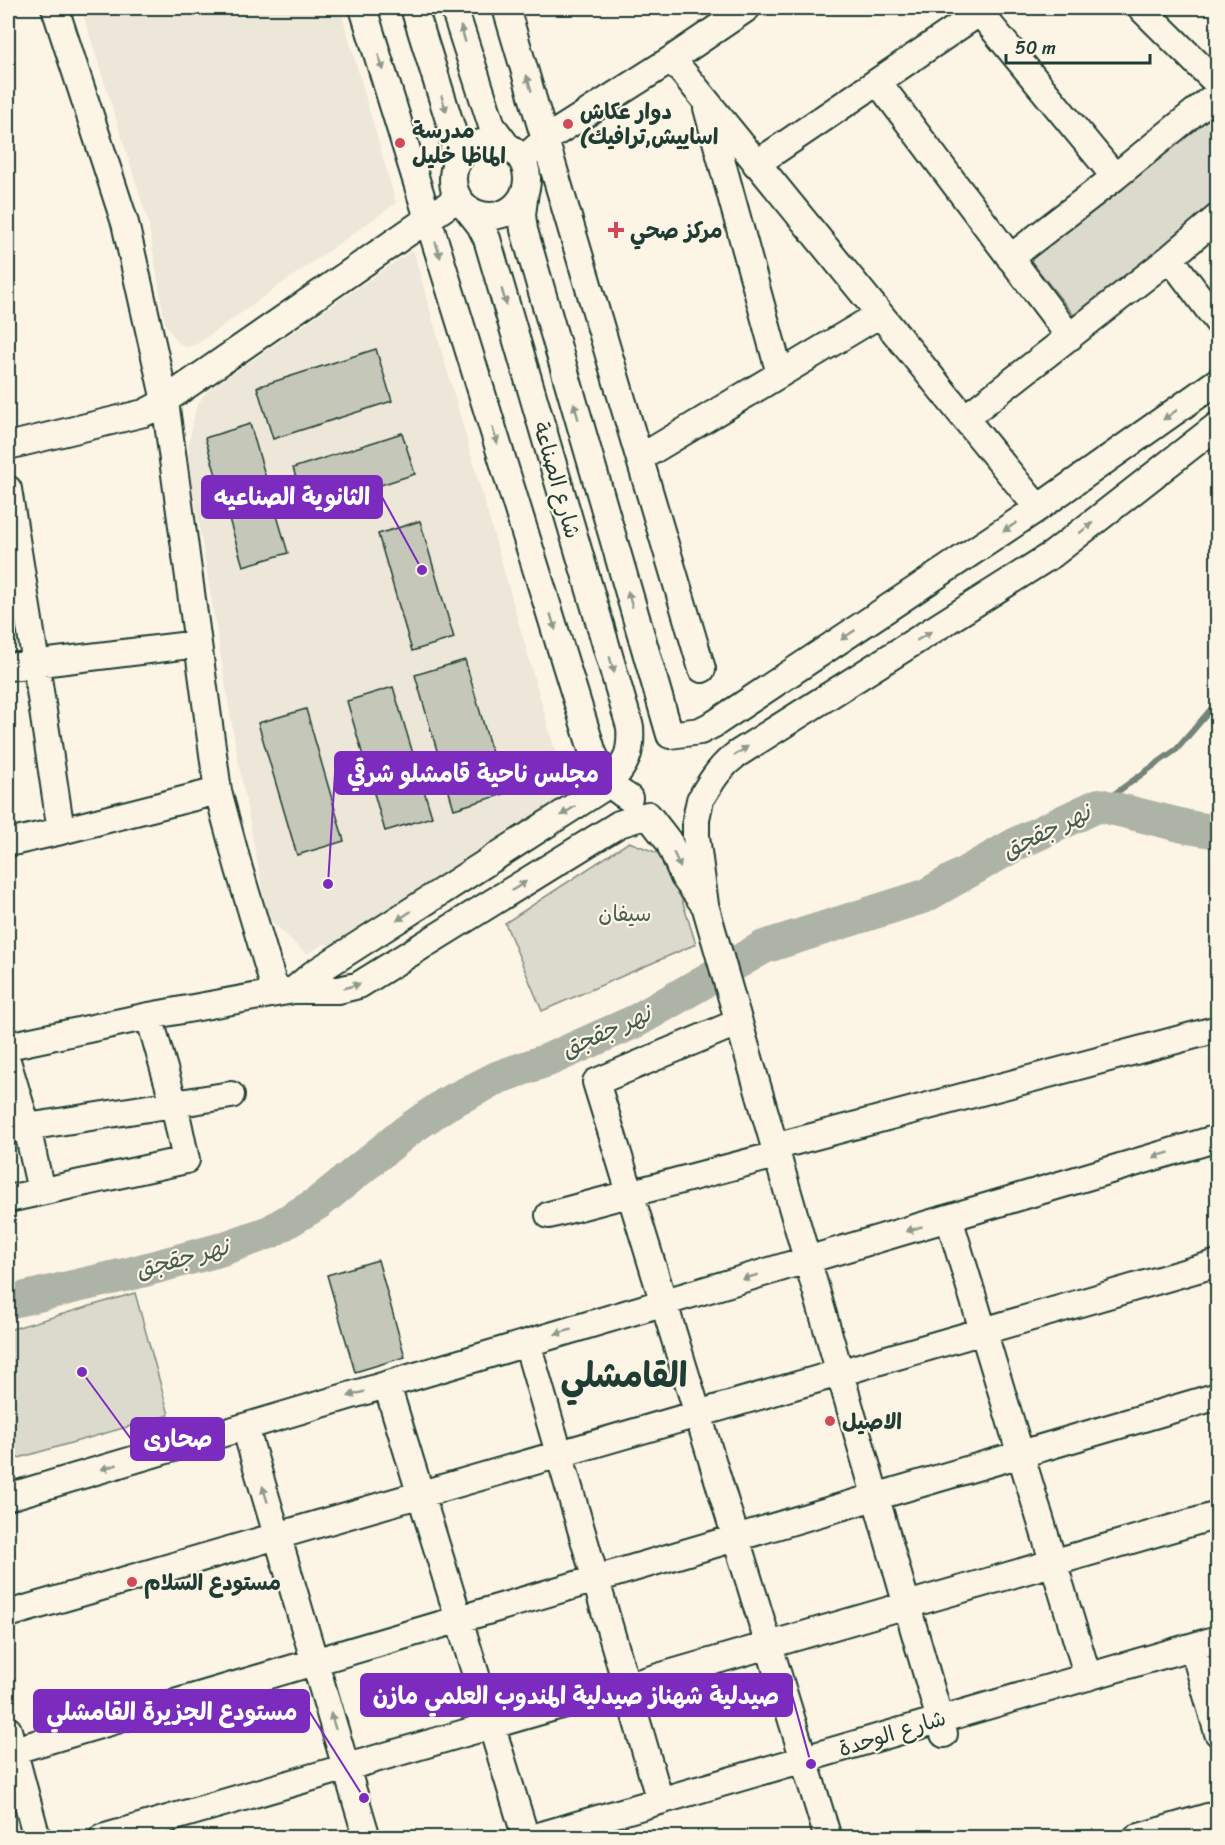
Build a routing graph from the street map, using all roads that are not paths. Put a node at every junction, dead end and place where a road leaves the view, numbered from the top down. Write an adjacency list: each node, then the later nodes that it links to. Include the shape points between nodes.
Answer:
1 (55, 8): 30 (street, via 126,223)
2 (363, 8): 21 (street, one-way to 21)
3 (414, 8): 17 (street, one-way to 17, via 453,133)
4 (454, 8): 15 (street, one-way to 4, via 492,126)
5 (506, 8): 14 (street, one-way to 5)
6 (1141, 8): 11 (street)
7 (981, 9): 10 (street); 18 (street)
8 (739, 10): 9 (street)
9 (672, 59): 13 (street); 14 (street)
10 (878, 82): 16 (street); 23 (street)
11 (1218, 84)
12 (1218, 93): 18 (street)
13 (705, 99): 16 (street); 28 (street)
14 (546, 138): 15 (street); 34 (street)
15 (514, 153): 17 (street, via 497,142 486,142 467,150); 19 (street, via 526,170)
16 (756, 164): 25 (street)
17 (455, 167): 20 (street, via 454,188)
18 (1115, 177): 23 (street)
19 (525, 191): 20 (street, via 513,208 494,216 473,212); 41 (street, one-way to 19, via 524,230)
20 (461, 202): 21 (street); 42 (street, شارع الصناعة, one-way to 42, via 487,239 630,727)
21 (428, 217): 30 (street); 44 (street, one-way to 44, via 593,753)
22 (1218, 217): 24 (street)
23 (1011, 258): 27 (street)
24 (1170, 258): 26 (street); 27 (street)
25 (880, 314): 28 (street); 31 (street)
26 (1218, 322)
27 (1070, 337): 31 (street)
28 (780, 374): 34 (street)
29 (1218, 381): 36 (street, one-way to 36)
30 (165, 401): 33 (street, via 144,413); 37 (street)
31 (965, 418): 36 (street)
32 (1218, 425): 45 (street, one-way to 32, via 720,769 737,754 1053,554)
33 (8, 446)
34 (640, 458): 40 (street)
35 (8, 489): 38 (street)
36 (1038, 508): 41 (street, one-way to 41, via 714,724 700,731)
37 (198, 644): 38 (street); 43 (street)
38 (36, 664): 39 (street); 47 (street)
39 (8, 667)
40 (702, 669)
41 (670, 735): 42 (street, via 645,741); 45 (street, via 688,742 702,756 707,775)
42 (627, 760): 44 (street)
43 (218, 791): 47 (street); 50 (street, via 239,869)
44 (619, 791): 46 (street); 50 (street, one-way to 50)
45 (702, 797): 46 (street, via 680,817); 49 (street, via 696,836)
46 (648, 815): 49 (street, one-way to 49, via 669,842 684,877); 50 (street, one-way to 46, via 339,990 359,985 619,825)
47 (61, 831): 48 (street)
48 (8, 843)
49 (705, 905): 51 (street)
50 (285, 992): 52 (street)
51 (736, 1015): 60 (street); 62 (street, via 596,1082)
52 (149, 1016): 54 (street); 57 (street)
53 (1218, 1029): 60 (street)
54 (8, 1046)
55 (8, 1064): 58 (street)
56 (231, 1095): 57 (street)
57 (174, 1104): 58 (street); 61 (street, via 186,1160)
58 (17, 1128): 61 (street)
59 (1218, 1138): 65 (street, one-way to 65)
60 (775, 1151): 62 (street); 66 (street)
61 (41, 1191): 63 (street)
62 (630, 1193): 64 (street); 68 (street)
63 (8, 1199)
64 (549, 1215)
65 (949, 1218): 66 (street, one-way to 66); 69 (street)
66 (806, 1261): 68 (street, one-way to 68); 71 (street)
67 (1218, 1263): 69 (street)
68 (664, 1303): 70 (street, one-way to 70); 74 (street)
69 (984, 1330): 71 (street); 77 (street)
70 (527, 1343): 72 (street); 76 (street)
71 (839, 1372): 74 (street); 80 (street)
72 (387, 1385): 75 (street, one-way to 75); 78 (street)
73 (1218, 1396): 77 (street)
74 (698, 1414): 76 (street); 83 (street)
75 (245, 1426): 79 (street, one-way to 79); 82 (street, one-way to 75)
76 (559, 1454): 78 (street); 85 (street)
77 (1021, 1454): 80 (street); 84 (street)
78 (420, 1494): 82 (street); 88 (street)
79 (8, 1497)
80 (875, 1497): 83 (street); 86 (street)
81 (1218, 1515): 84 (street)
82 (278, 1536): 87 (street); 92 (street)
83 (736, 1538): 85 (street); 90 (street)
84 (1054, 1563): 86 (street); 93 (street)
85 (595, 1579): 88 (street); 94 (street)
86 (906, 1605): 90 (street); 96 (street)
87 (8, 1614)
88 (458, 1619): 92 (street); 95 (street)
89 (1218, 1640): 91 (street, شارع الوحدة)
90 (769, 1645): 94 (street); 100 (street)
91 (1202, 1654): 93 (street, شارع الوحدة); 96 (street, شارع الوحدة); 97 (street)
92 (315, 1661): 98 (street); 99 (street, one-way to 92)
93 (1088, 1677): 96 (street, شارع الوحدة)
94 (626, 1686): 95 (street); 101 (street)
95 (491, 1725): 99 (street); 106 (street)
96 (941, 1727): 100 (street, شارع الوحدة)
97 (1218, 1733)
98 (9, 1744): 103 (street)
99 (346, 1767): 104 (street); 105 (street)
100 (806, 1767): 101 (street, شارع الوحدة); 108 (street, شارع الوحدة); 109 (street)
101 (660, 1801): 107 (street, شارع الوحدة)
102 (1218, 1814): 110 (street)
103 (37, 1838)
104 (102, 1838)
105 (368, 1838)
106 (526, 1838)
107 (532, 1838)
108 (592, 1838)
109 (828, 1838)
110 (1136, 1838)

